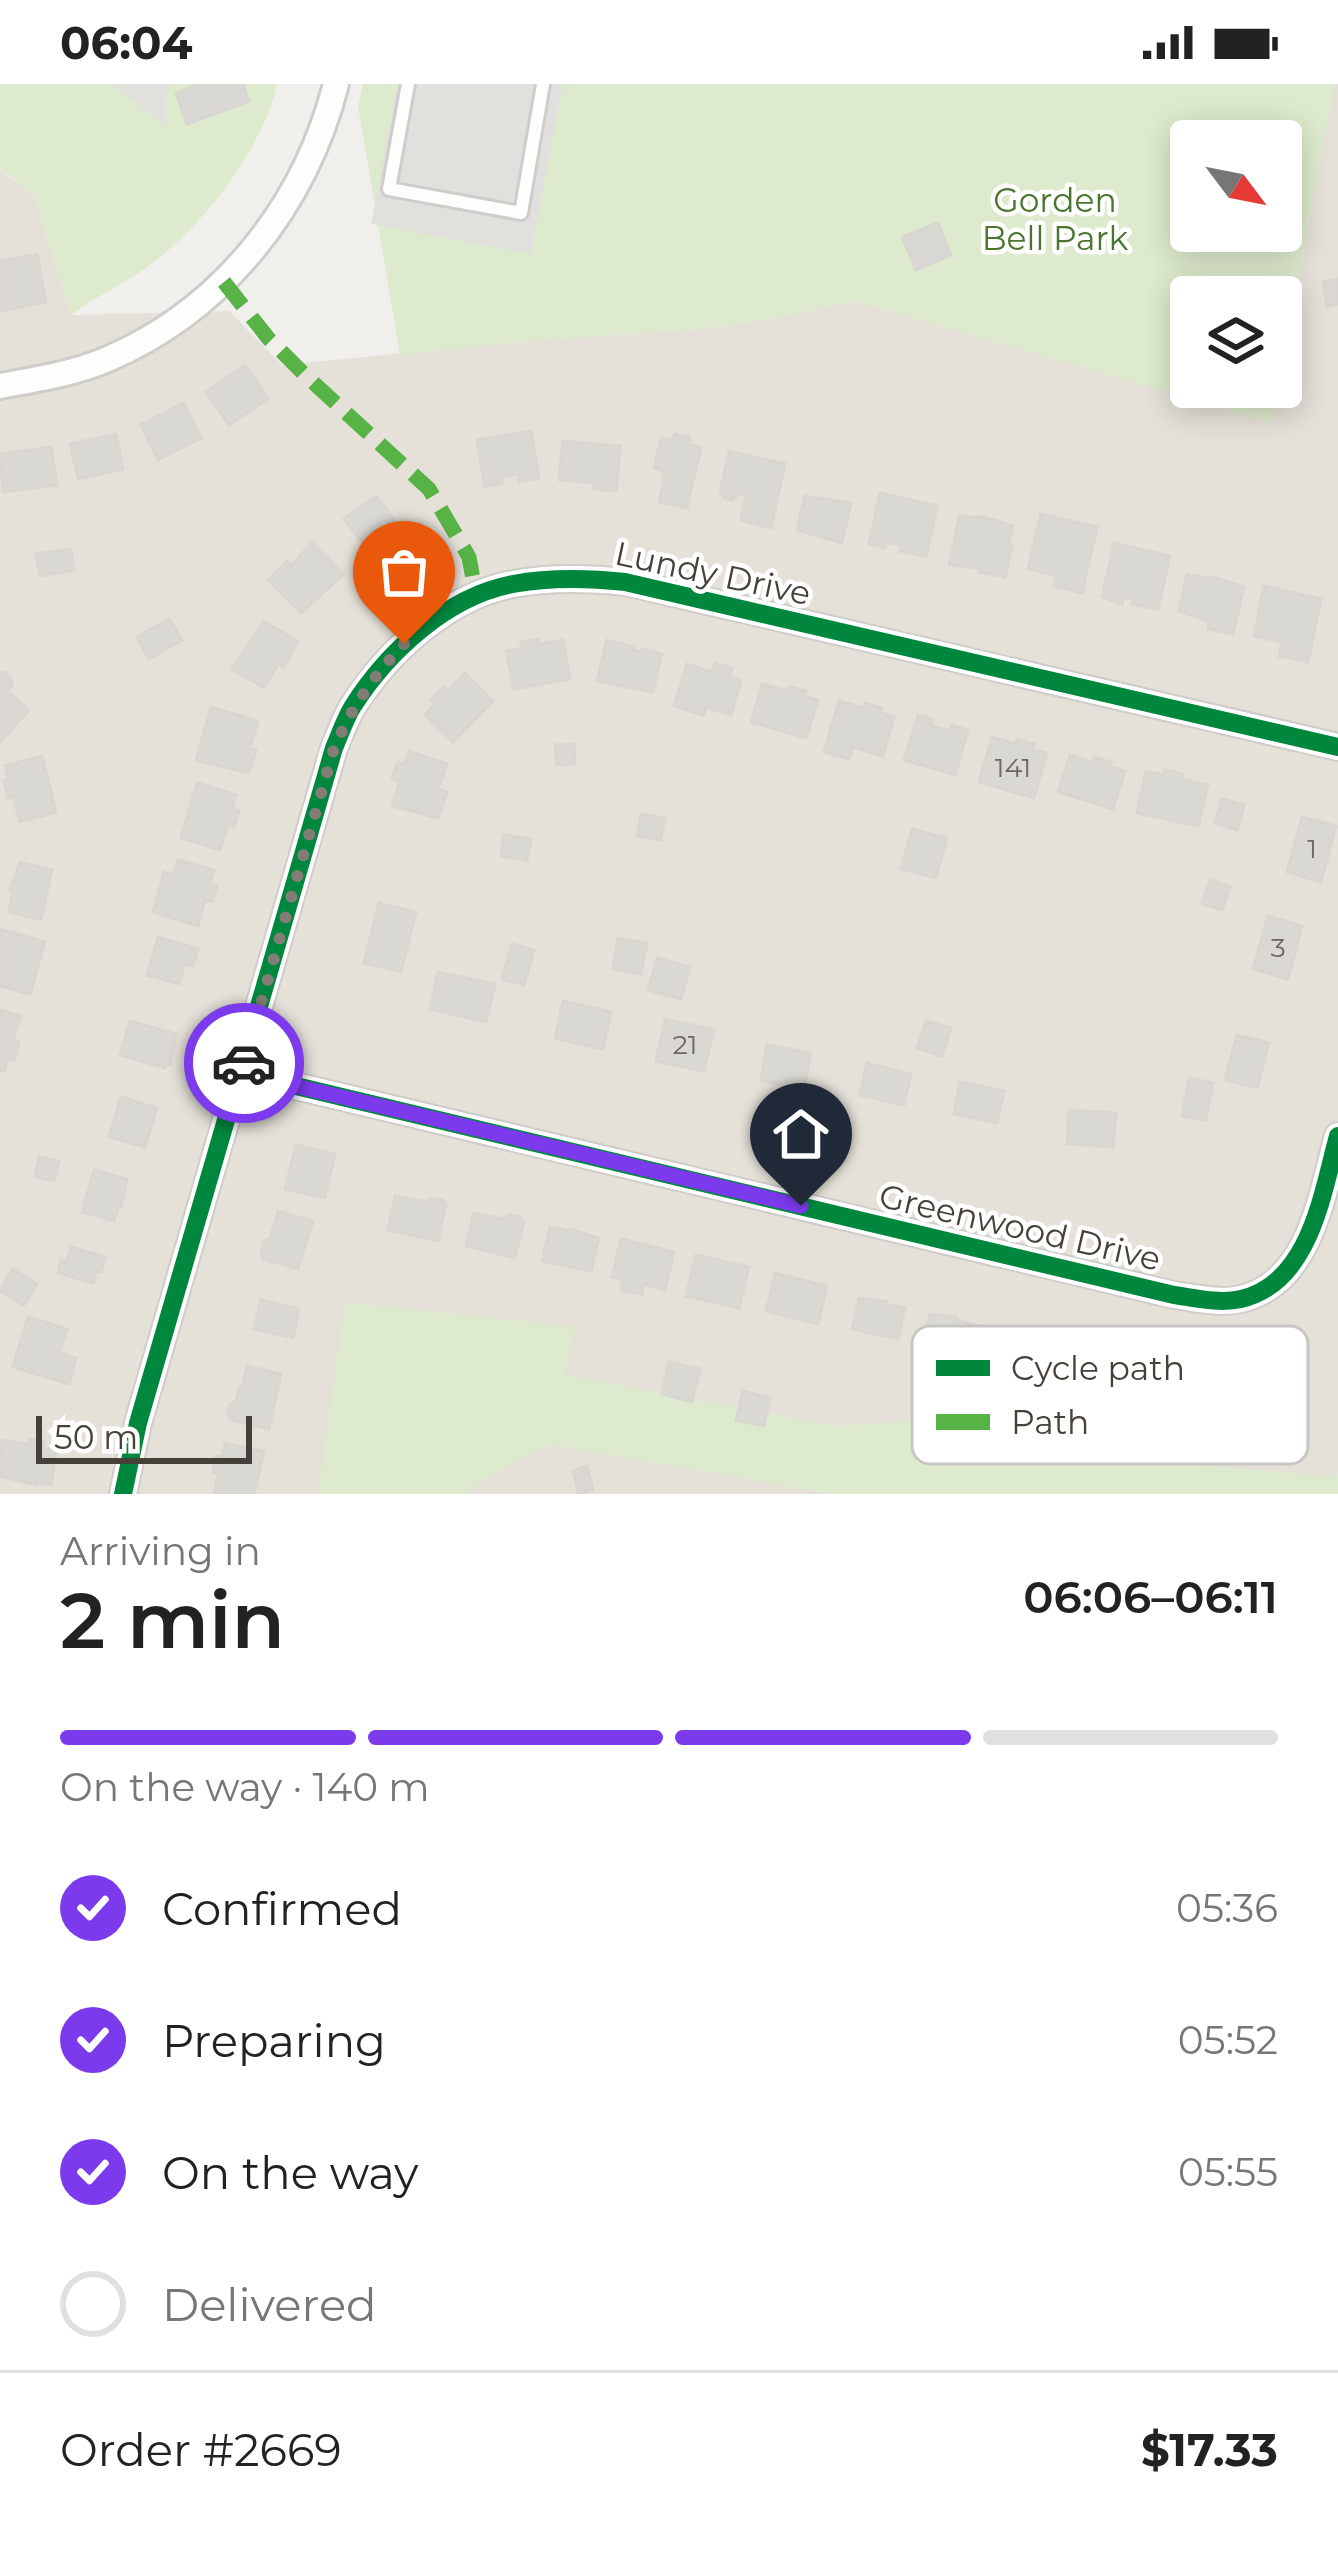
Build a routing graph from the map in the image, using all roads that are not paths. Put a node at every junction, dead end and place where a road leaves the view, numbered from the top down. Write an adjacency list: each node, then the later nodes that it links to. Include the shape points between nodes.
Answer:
1 (336, 84): 4 (street, via 291,196 224,282 107,359)
2 (408, 84): 3 (lane, via 388,189 521,213)
3 (543, 84)
4 (0, 386)
5 (1338, 747): 6 (street, Lundy Drive, via 660,589 583,578 509,585 476,595 404,644 351,709)
6 (241, 1073): 7 (street, Greenwood Drive, via 1207,1300 1239,1300 1285,1276 1316,1215); 8 (street, Lundy Drive)
7 (1338, 1136)
8 (123, 1494)

